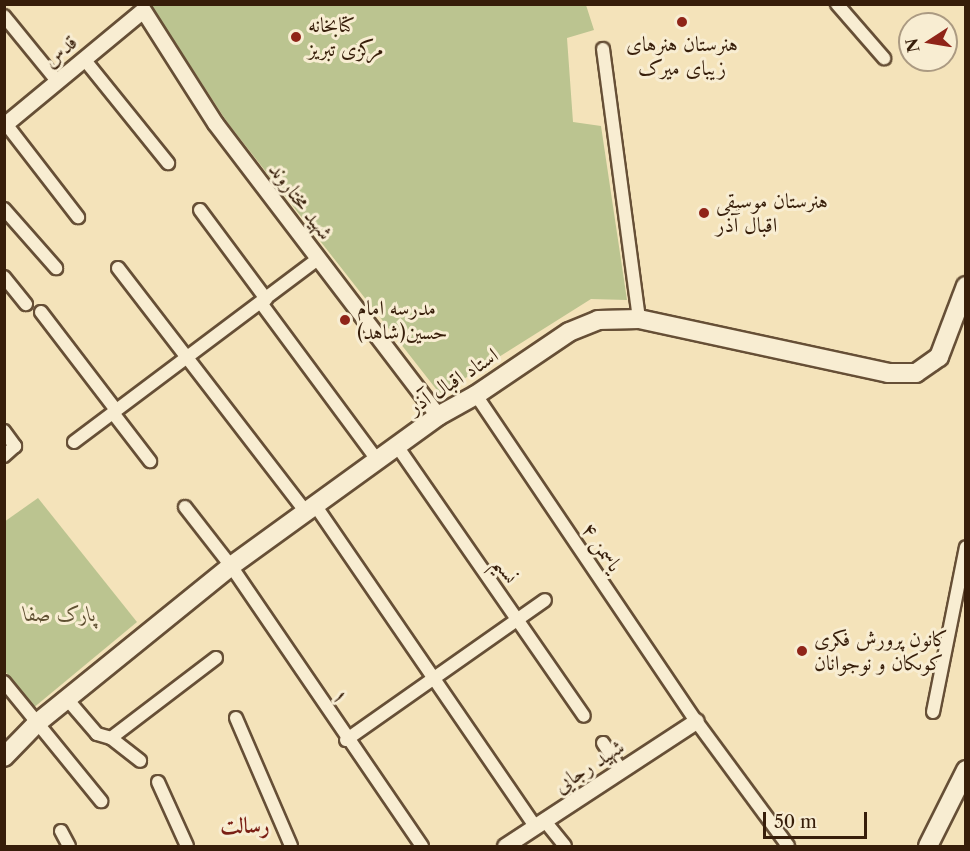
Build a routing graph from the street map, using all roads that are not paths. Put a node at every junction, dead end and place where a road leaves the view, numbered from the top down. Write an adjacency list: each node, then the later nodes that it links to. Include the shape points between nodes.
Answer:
1 (837, 4): 5 (street)
2 (142, 7): 6 (street, قدس); 13 (street, شهید مختاروند, via 215,123)
3 (4, 16): 7 (street)
4 (603, 49): 21 (street)
5 (884, 58)
6 (84, 59): 7 (street, قدس); 9 (street)
7 (57, 81): 8 (street, قدس)
8 (5, 124): 12 (street)
9 (168, 163)
10 (4, 209): 14 (street)
11 (200, 210): 18 (street)
12 (78, 217)
13 (318, 259): 18 (street); 25 (street, شهید مختاروند)
14 (57, 268)
15 (118, 268): 22 (street)
16 (4, 278): 19 (street)
17 (966, 286): 21 (main road, استاد اقبال آذر, via 939,357 916,373 888,373)
18 (263, 301): 22 (street); 30 (street)
19 (26, 304)
20 (40, 312): 24 (street)
21 (639, 319): 23 (main road, استاد اقبال آذر, via 598,320 569,332)
22 (187, 356): 24 (street); 33 (street)
23 (476, 395): 25 (main road, استاد اقبال آذر); 45 (street, یاسمن ۴)
24 (114, 412): 27 (street); 31 (street)
25 (438, 416): 28 (main road, استاد اقبال آذر)
26 (4, 431): 29 (street, via 15,446)
27 (74, 442)
28 (397, 446): 30 (main road, استاد اقبال آذر); 37 (street, نسیم)
29 (4, 456)
30 (377, 460): 33 (main road, استاد اقبال آذر)
31 (150, 461)
32 (185, 507): 35 (street, ۱)
33 (310, 508): 35 (main road, استاد اقبال آذر); 39 (street)
34 (966, 547): 42 (street)
35 (231, 566): 41 (main road, استاد اقبال آذر); 48 (street, ۱)
36 (545, 600): 37 (street)
37 (517, 620): 39 (street); 43 (street, نسیم)
38 (216, 658): 47 (street)
39 (435, 680): 48 (street); 56 (street)
40 (4, 682): 46 (street)
41 (67, 699): 46 (main road, استاد اقبال آذر); 47 (street, via 96,734)
42 (933, 712)
43 (584, 716)
44 (236, 718): 61 (street)
45 (696, 721): 52 (street, شهید رجایی); 65 (street, یاسمن ۴)
46 (36, 724): 50 (main road, استاد اقبال آذر); 55 (street)
47 (111, 738): 51 (street)
48 (346, 740): 62 (street, ۱)
49 (603, 743): 52 (street)
50 (4, 757)
51 (140, 761)
52 (621, 770): 56 (street, شهید رجایی)
53 (966, 770): 58 (main road)
54 (158, 782): 60 (street)
55 (101, 801)
56 (540, 823): 63 (street, شهید رجایی); 64 (street)
57 (62, 831): 59 (street)
58 (933, 843)
59 (69, 846)
60 (187, 846)
61 (291, 846)
62 (422, 846)
63 (505, 846)
64 (565, 846)
65 (788, 846)

